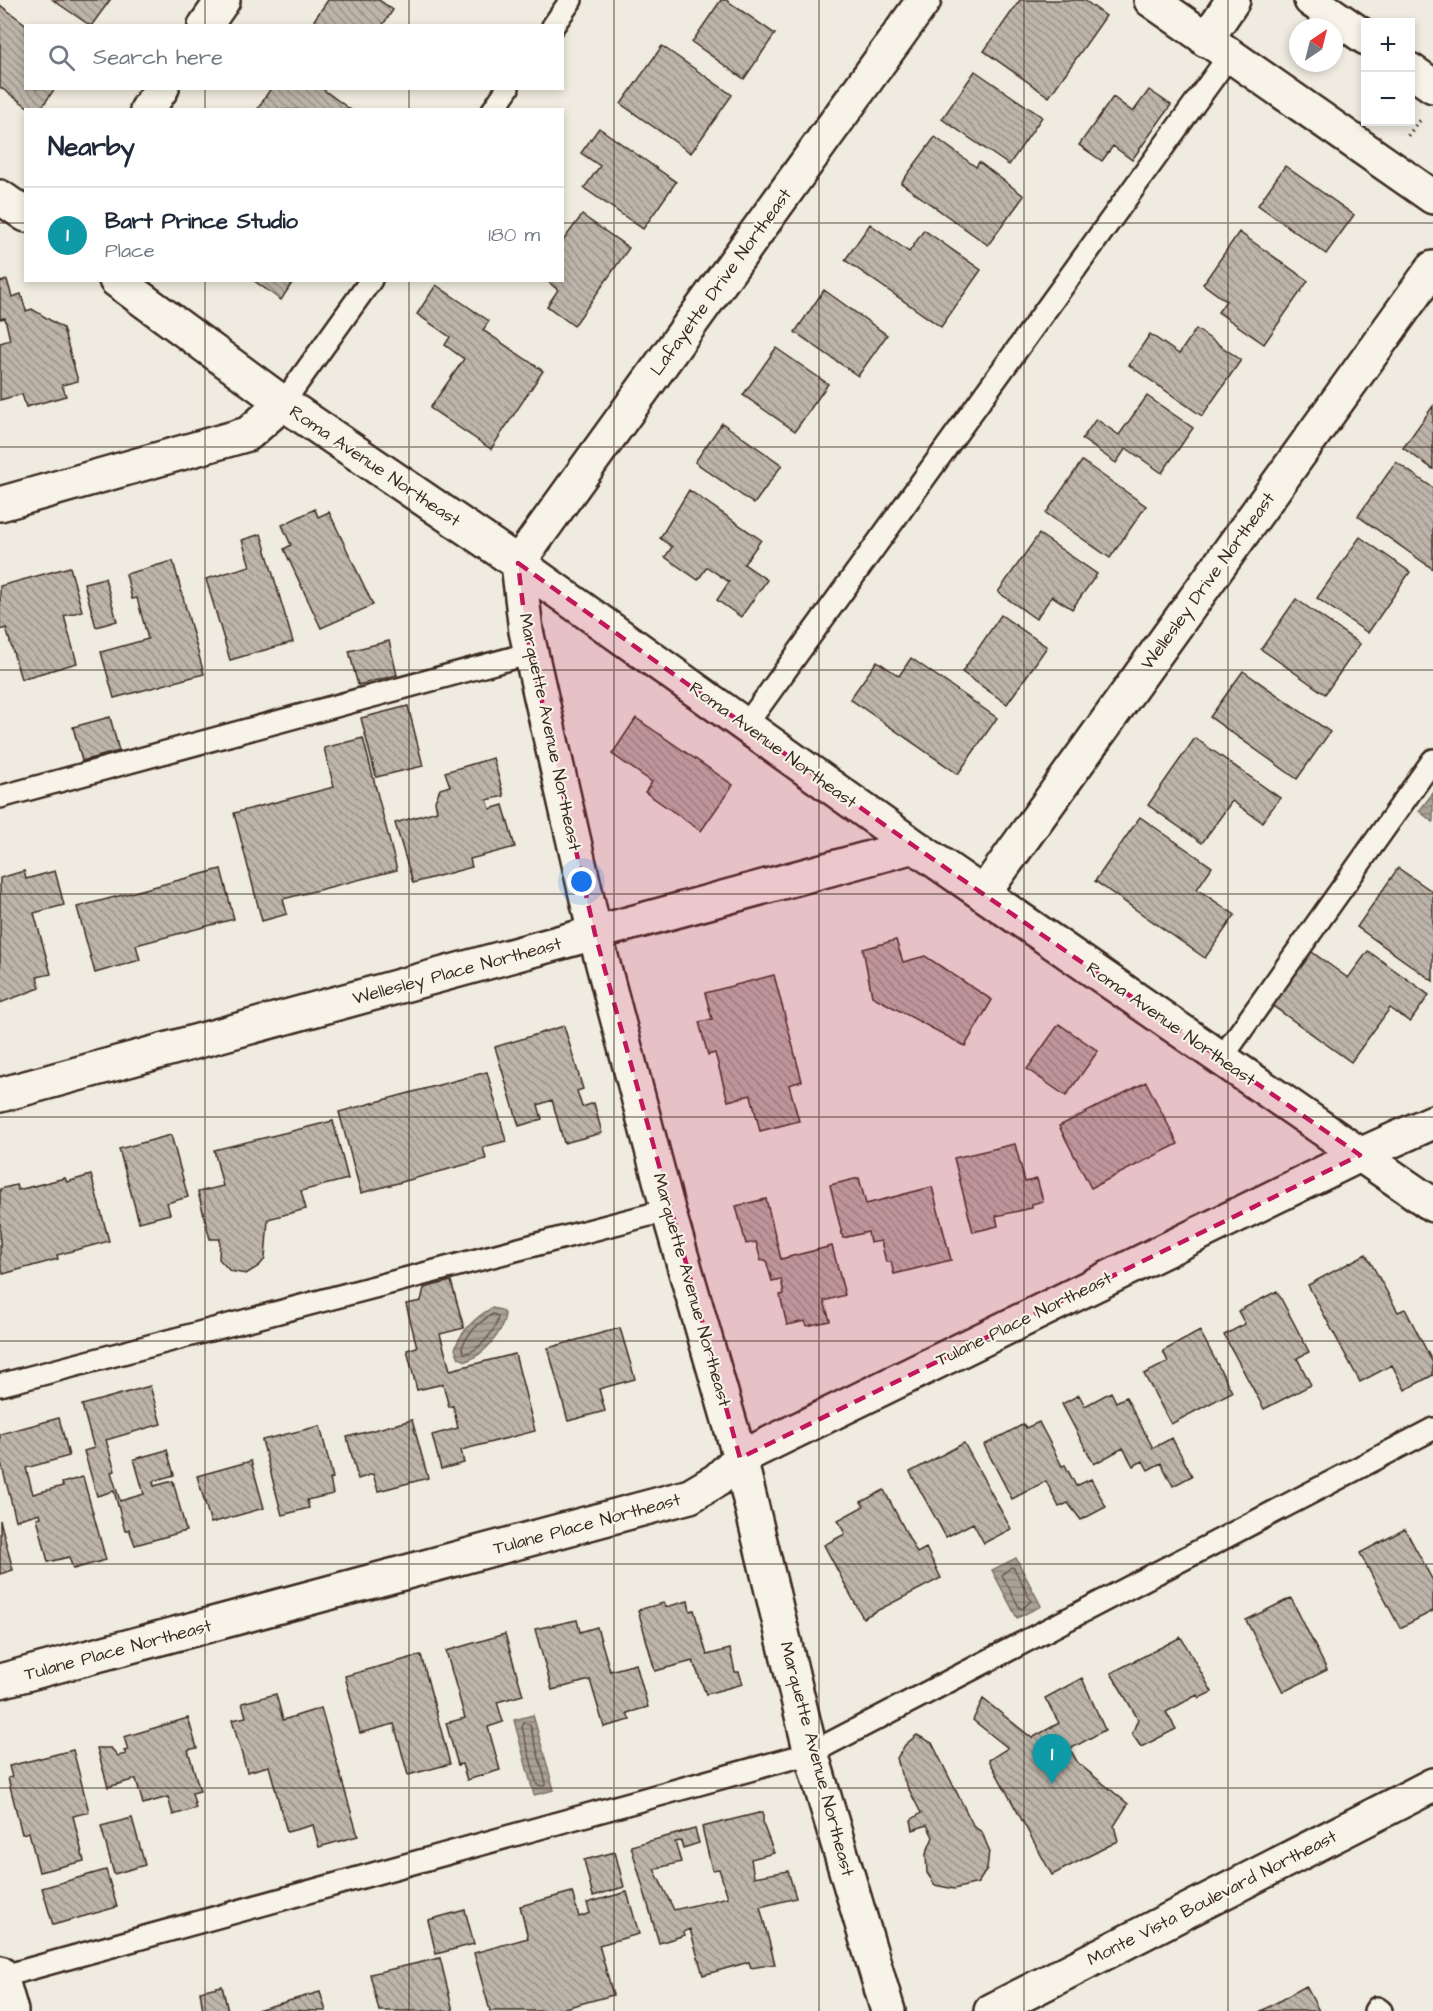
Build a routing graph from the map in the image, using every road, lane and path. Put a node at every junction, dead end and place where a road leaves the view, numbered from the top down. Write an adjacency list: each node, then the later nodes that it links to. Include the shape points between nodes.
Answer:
1 (223, 0): 7 (street)
2 (571, 0): 8 (lane)
3 (924, 0): 25 (street, Lafayette Drive Northeast)
4 (1151, 0): 10 (street)
5 (1233, 0): 10 (street)
6 (1311, 0): 9 (street)
7 (206, 24)
8 (554, 24)
9 (1361, 35)
10 (1218, 48): 19 (street); 27 (lane)
11 (1413, 72): 12 (street)
12 (1433, 86)
13 (161, 90): 15 (street)
14 (507, 90): 16 (lane)
15 (148, 108)
16 (494, 108)
17 (1420, 120): 18 (path)
18 (1405, 139)
19 (1433, 197)
20 (1433, 268): 31 (street, Wellesley Drive Northeast)
21 (119, 282): 23 (street, Roma Avenue Northeast)
22 (370, 282): 23 (lane)
23 (283, 403): 24 (street, via 248,434); 25 (street, Roma Avenue Northeast)
24 (0, 504)
25 (518, 563): 26 (street, Marquette Avenue Northeast); 27 (street, Roma Avenue Northeast)
26 (531, 653): 29 (lane); 32 (street, Marquette Avenue Northeast)
27 (746, 724): 30 (street, Roma Avenue Northeast)
28 (1433, 760): 33 (lane)
29 (0, 797)
30 (914, 846): 31 (street, Roma Avenue Northeast); 32 (street, Wellesley Place Northeast)
31 (983, 894): 33 (street, Roma Avenue Northeast)
32 (595, 934): 34 (street, Wellesley Place Northeast); 38 (street, Marquette Avenue Northeast)
33 (1221, 1059): 36 (street, Roma Avenue Northeast)
34 (0, 1095)
35 (1433, 1122): 36 (street, Tulane Place Northeast)
36 (1360, 1155): 37 (street, Roma Avenue Northeast); 41 (street, Tulane Place Northeast)
37 (1433, 1205)
38 (668, 1210): 39 (lane); 41 (street, Marquette Avenue Northeast)
39 (0, 1385)
40 (1433, 1429): 43 (lane)
41 (740, 1458): 42 (street, Tulane Place Northeast, via 717,1480 690,1496); 43 (street, Marquette Avenue Northeast)
42 (0, 1681)
43 (811, 1753): 45 (lane); 47 (street, Marquette Avenue Northeast)
44 (1433, 1785): 48 (street, Monte Vista Boulevard Northeast)
45 (0, 1976): 46 (street)
46 (11, 2011)
47 (888, 2011)
48 (991, 2011)
49 (1375, 2011): 50 (lane)
50 (1381, 2011)

